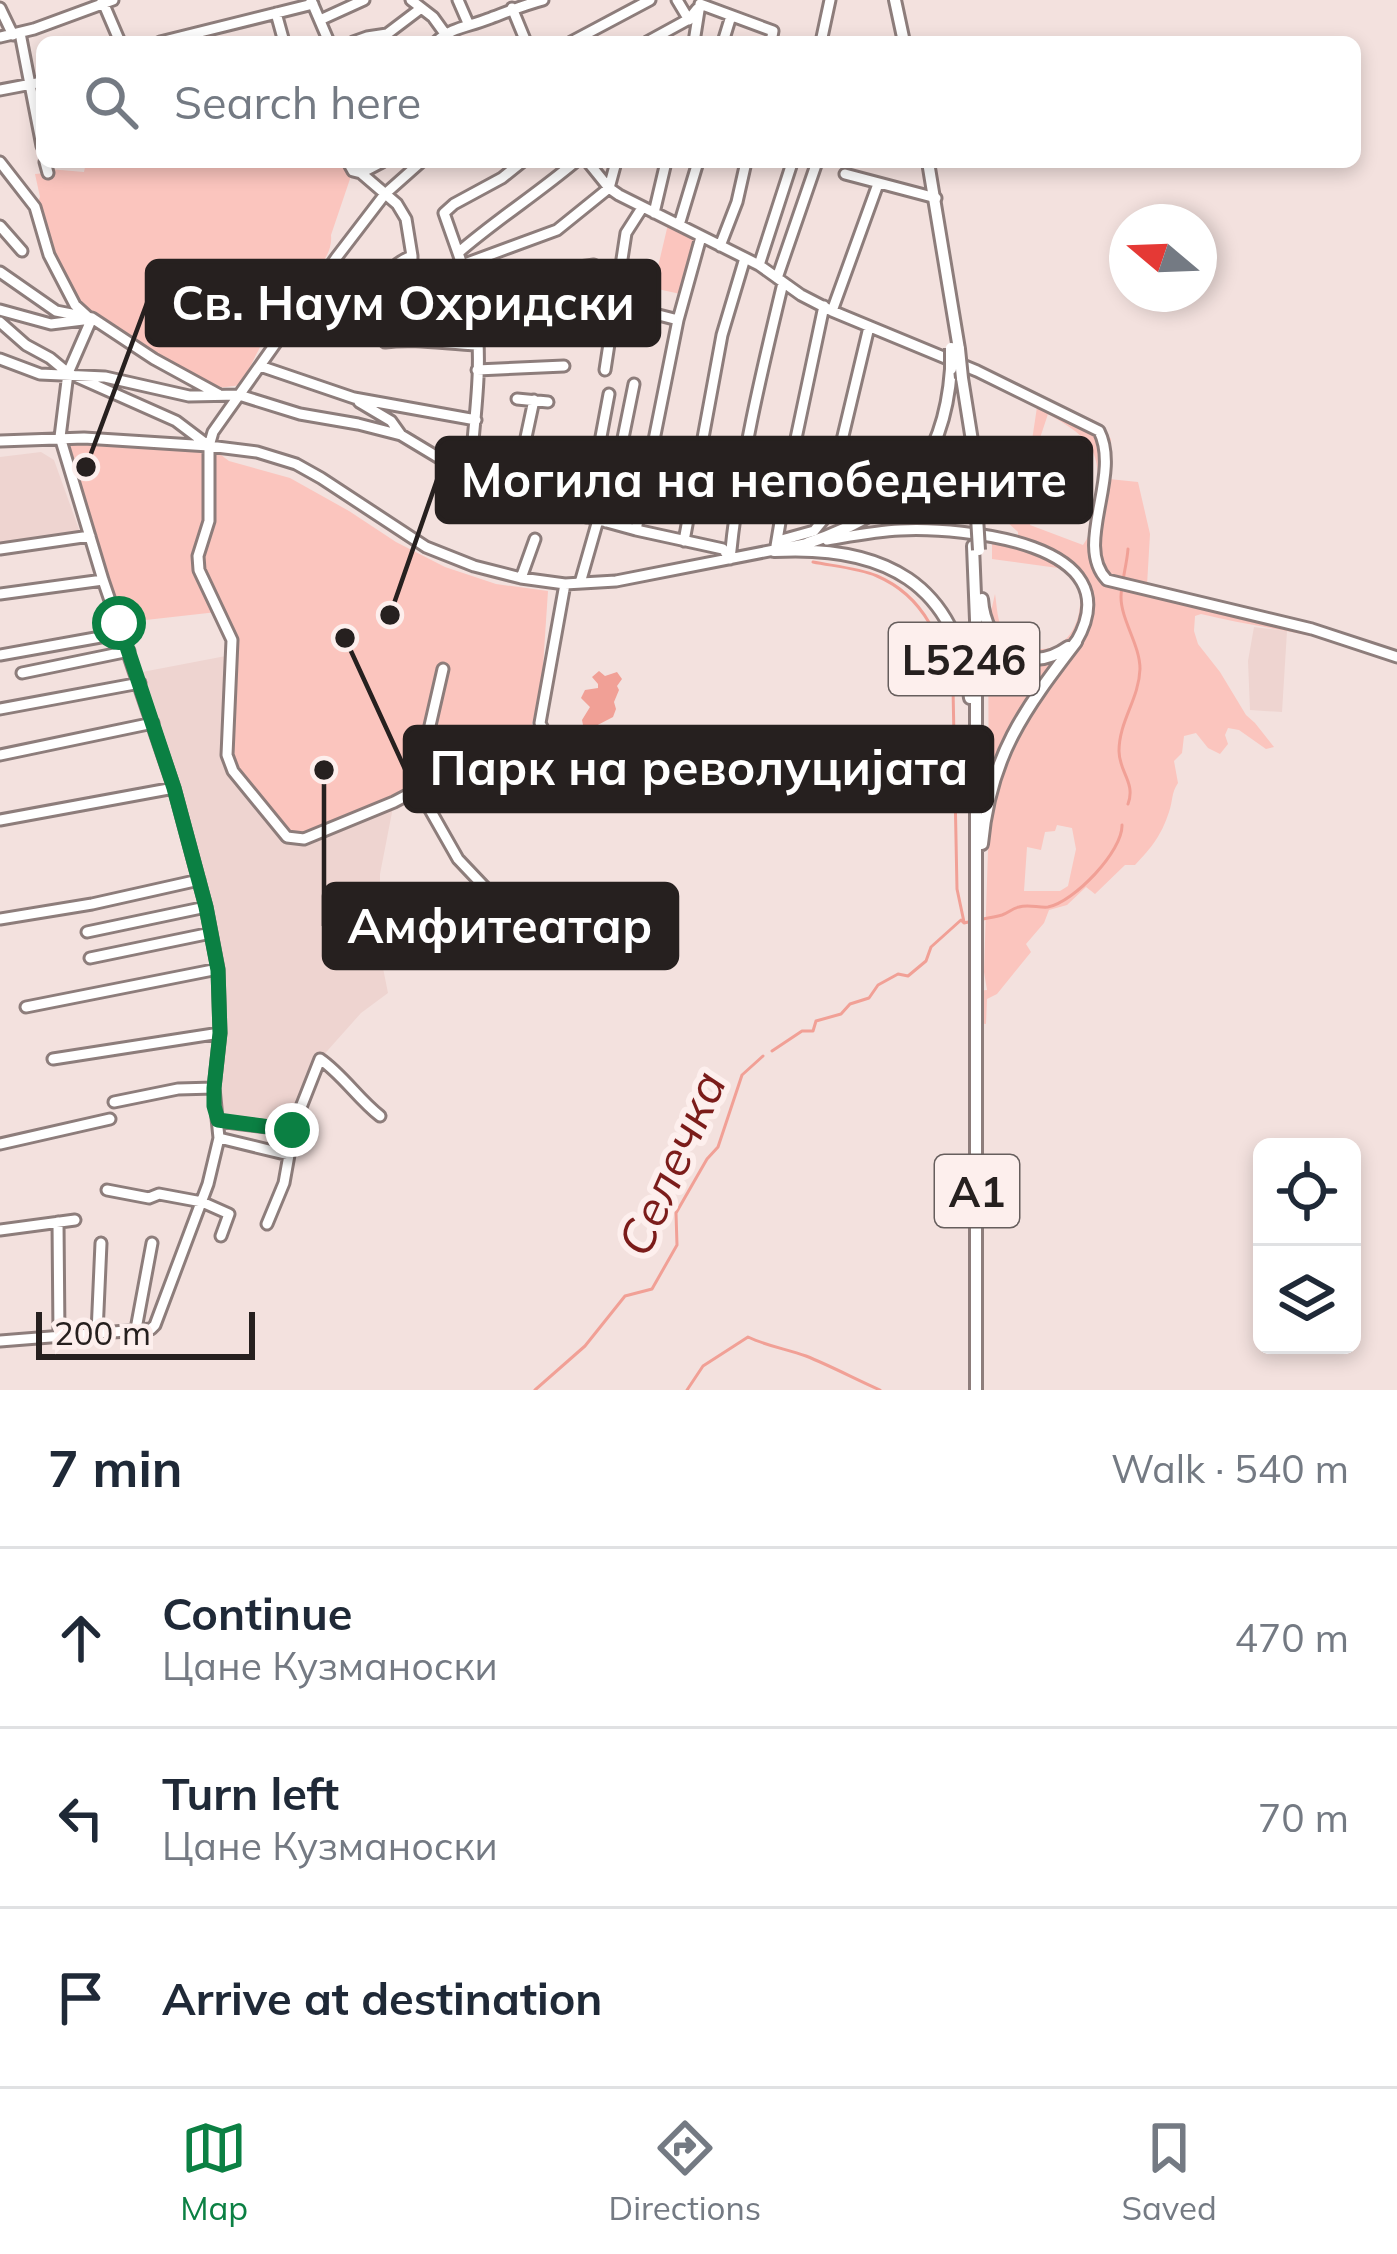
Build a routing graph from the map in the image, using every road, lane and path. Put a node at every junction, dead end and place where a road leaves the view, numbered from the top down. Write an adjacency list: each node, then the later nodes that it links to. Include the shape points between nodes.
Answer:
1 (267, 0): 16 (street)
2 (364, 0): 18 (street)
3 (411, 0): 15 (street)
4 (458, 0): 19 (street)
5 (543, 0): 14 (street)
6 (650, 0): 30 (street)
7 (676, 0): 20 (street)
8 (830, 0): 35 (street)
9 (895, 0): 36 (main road)
10 (106, 2): 21 (street); 22 (street)
11 (312, 2): 16 (street); 18 (street)
12 (702, 2): 17 (street); 20 (street)
13 (0, 8): 21 (street)
14 (512, 8): 19 (street); 29 (street)
15 (420, 9): 26 (street); 27 (street)
16 (274, 14): 23 (street); 24 (street)
17 (730, 16): 33 (street); 34 (street)
18 (320, 20): 25 (street)
19 (468, 23): 28 (street)
20 (693, 24): 31 (street); 32 (street)
21 (16, 34): 37 (street); 38 (street)
22 (118, 36)
23 (184, 36)
24 (279, 36)
25 (327, 36)
26 (374, 36)
27 (442, 36)
28 (448, 36)
29 (524, 36)
30 (582, 36)
31 (662, 36)
32 (694, 36)
33 (725, 36)
34 (772, 36)
35 (822, 36)
36 (903, 36)
37 (0, 37)
38 (24, 55): 39 (street); 41 (street)
39 (36, 55)
40 (36, 83): 41 (street)
41 (29, 84): 42 (street); 43 (street)
42 (0, 89)
43 (36, 117)
44 (0, 162): 85 (street, via 35,207 75,305)
45 (351, 168): 58 (street)
46 (371, 168): 58 (street)
47 (415, 168): 62 (street)
48 (514, 168): 71 (street, via 444,213)
49 (568, 168): 71 (street)
50 (593, 168): 61 (street)
51 (614, 168): 61 (street)
52 (665, 168): 65 (street)
53 (696, 168): 66 (street)
54 (745, 168): 69 (street)
55 (791, 168): 76 (street)
56 (815, 168): 79 (street)
57 (929, 168): 63 (main road)
58 (361, 173): 62 (street)
59 (845, 174): 60 (street)
60 (878, 184): 63 (street); 82 (street)
61 (609, 188): 64 (street); 74 (street, via 557,230)
62 (385, 194): 72 (street, via 406,219); 98 (street)
63 (936, 198): 95 (main road)
64 (642, 208): 65 (street); 86 (street, via 626,233)
65 (654, 213): 66 (street)
66 (679, 225): 68 (street)
67 (0, 226): 70 (street)
68 (700, 237): 69 (street); 87 (street)
69 (721, 246): 73 (street)
70 (22, 251)
71 (458, 253): 74 (street)
72 (412, 256): 77 (street); 81 (street)
73 (745, 258): 76 (street); 122 (street, via 722,335)
74 (463, 265): 80 (street)
75 (594, 265): 80 (street)
76 (759, 265): 79 (street)
77 (412, 269): 80 (street, via 447,285); 91 (street)
78 (0, 272): 85 (street, via 56,310)
79 (780, 281): 82 (street); 127 (street)
80 (469, 282): 89 (street)
81 (378, 288)
82 (828, 308): 90 (street); 124 (street)
83 (0, 310): 85 (street, via 51,324)
84 (647, 312): 87 (street)
85 (92, 318): 102 (street); 104 (street)
86 (614, 320): 89 (street); 101 (street)
87 (678, 320): 119 (street)
88 (0, 322): 94 (street)
89 (476, 323): 93 (street)
90 (869, 327): 95 (street); 124 (street, via 823,520)
91 (411, 339): 92 (street); 93 (street)
92 (385, 342)
93 (478, 345): 100 (street)
94 (26, 346): 97 (street); 102 (street)
95 (951, 351): 123 (main road, L5246, bridge, via 938,438 903,491 848,530); 125 (main road, bridge, via 973,447); 138 (street, via 1100,431 1108,453 1094,555 1107,580)
96 (0, 359): 97 (street)
97 (17, 364): 102 (street)
98 (260, 366): 106 (street); 107 (street)
99 (564, 366): 100 (street)
100 (477, 370): 111 (street)
101 (605, 370)
102 (68, 373): 104 (street, via 189,396); 113 (street); 115 (street, via 176,421)
103 (634, 384): 118 (street)
104 (218, 394): 106 (street)
105 (609, 394): 118 (street)
106 (239, 395): 112 (street); 115 (street)
107 (354, 398): 111 (street); 112 (street)
108 (517, 399): 109 (street)
109 (534, 400): 110 (street); 117 (street)
110 (548, 402)
111 (476, 420): 116 (street)
112 (401, 435): 116 (street)
113 (60, 437): 114 (street, L5246); 115 (street, L5246); 120 (street)
114 (0, 441)
115 (209, 446): 129 (street, L5246, via 296,464 426,547); 147 (street, via 209,521 199,570 232,640 233,771 295,839)
116 (470, 478): 117 (street)
117 (513, 498): 118 (street)
118 (597, 520): 119 (street); 131 (street)
119 (636, 530): 122 (street)
120 (90, 536): 126 (street); 130 (street)
121 (536, 539): 129 (street)
122 (690, 542): 127 (street, via 723,549); 128 (street)
123 (808, 543): 124 (street, L5246); 135 (street, L5246, via 899,530 1018,542 1072,567 1083,582 1088,612)
124 (776, 546): 127 (street, L5246); 151 (main road, L5246, via 879,562 911,581 952,628 970,701)
125 (976, 548): 135 (main road, L5246, via 983,610 1003,648 1048,658); 151 (main road)
126 (0, 549)
127 (730, 559): 128 (street, L5246)
128 (696, 566): 131 (street, L5246)
129 (521, 578): 132 (street, L5246)
130 (104, 580): 133 (street); 134 (street)
131 (580, 583): 132 (street, L5246)
132 (565, 584): 144 (street, via 540,723)
133 (0, 594)
134 (123, 633): 136 (street); 137 (street)
135 (1076, 642): 151 (main road, L5246, via 1002,754 987,806)
136 (129, 651): 140 (street); 141 (street)
137 (0, 655)
138 (1397, 657)
139 (443, 669): 147 (street)
140 (22, 673)
141 (140, 683): 142 (street); 143 (street)
142 (0, 709)
143 (154, 723): 145 (street); 146 (street)
144 (548, 739)
145 (0, 755)
146 (174, 788): 148 (street); 149 (street)
147 (415, 790): 150 (street, via 458,859)
148 (0, 820)
149 (199, 880): 152 (street); 153 (street)
150 (494, 897)
151 (978, 897): 158 (main road, L5246)
152 (206, 907): 154 (street); 155 (street)
153 (0, 919)
154 (87, 932)
155 (211, 933): 156 (street); 157 (street)
156 (90, 958)
157 (218, 970): 159 (street); 160 (street)
158 (977, 992): 183 (main road, A1)
159 (26, 1007)
160 (220, 1033): 161 (street); 162 (street)
161 (53, 1059)
162 (214, 1088): 163 (street); 166 (street)
163 (113, 1102)
164 (380, 1116): 166 (street, via 320,1059 292,1130)
165 (110, 1119): 168 (street)
166 (218, 1120): 167 (street)
167 (218, 1138): 170 (street); 173 (street, via 290,1155)
168 (0, 1144)
169 (107, 1190): 170 (street)
170 (202, 1202): 175 (street, via 229,1214); 178 (street, via 155,1325)
171 (75, 1220): 172 (street)
172 (58, 1222): 174 (street); 181 (street)
173 (267, 1224)
174 (0, 1230)
175 (221, 1237)
176 (101, 1243): 180 (street)
177 (152, 1243): 178 (street)
178 (136, 1329): 180 (street)
179 (0, 1331): 182 (street)
180 (97, 1333): 181 (street)
181 (59, 1335): 182 (street)
182 (1, 1341)
183 (976, 1390)

